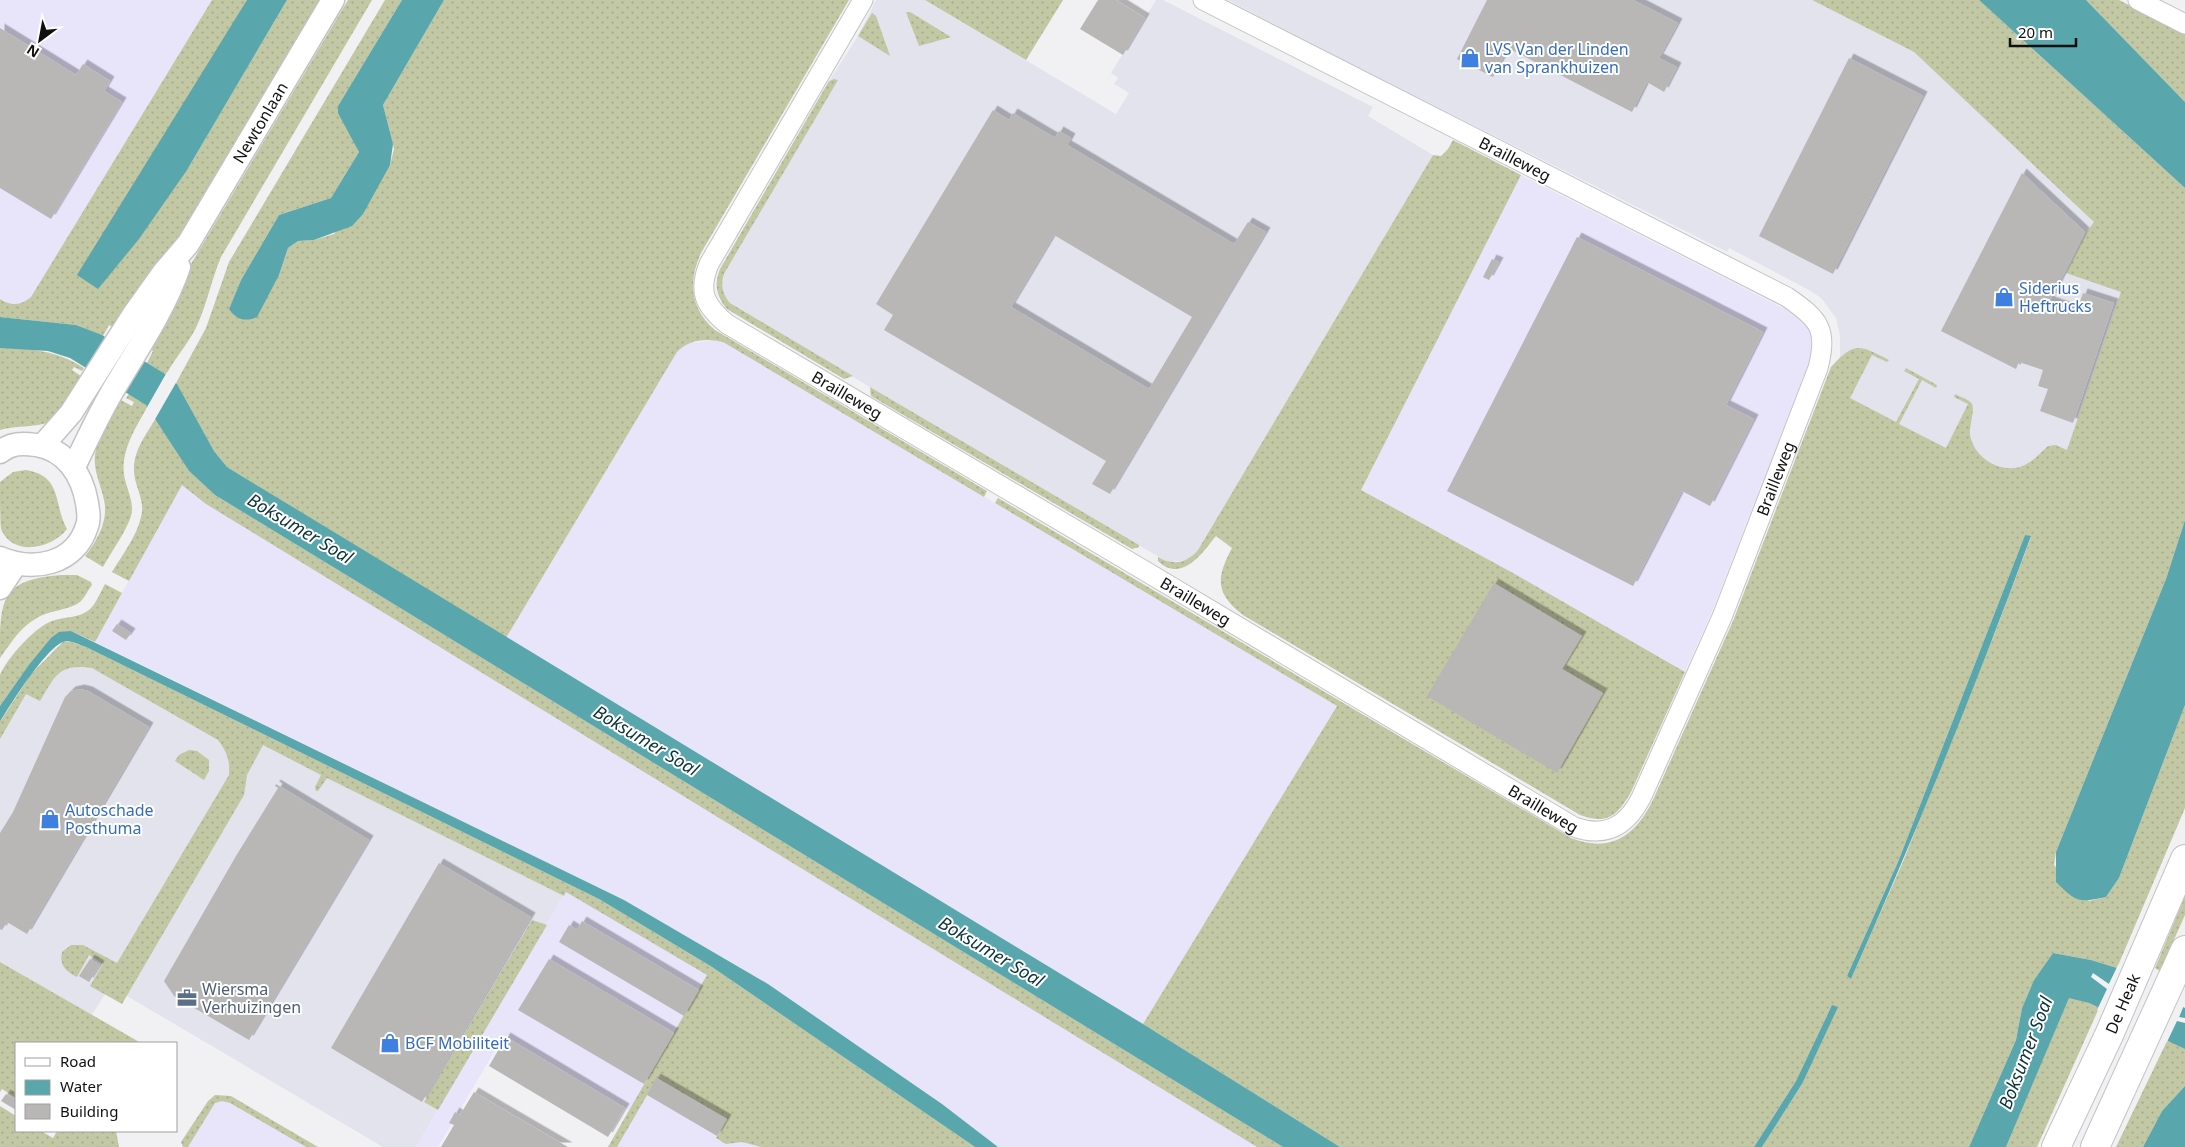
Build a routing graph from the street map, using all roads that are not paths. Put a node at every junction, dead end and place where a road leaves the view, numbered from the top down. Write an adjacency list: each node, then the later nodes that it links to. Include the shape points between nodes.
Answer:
1 (333, 0): 6 (street, Newtonlaan, via 188,244 164,272)
2 (863, 0): 3 (street, Brailleweg, via 708,264 702,285 709,306 716,315 1574,827 1598,832 1618,826 1634,812 1641,798 1722,617 1818,368 1822,348 1820,327 1809,312 1787,297)
3 (1203, 0)
4 (2138, 0): 5 (street)
5 (2185, 24)
6 (102, 387): 7 (street, Newtonlaan, via 71,413); 9 (street, Newtonlaan)
7 (42, 446): 8 (street, via 15,444); 9 (street, via 55,451)
8 (0, 452)
9 (74, 467): 10 (street, via 82,483 89,516 82,538 63,559 34,566)
10 (8, 561): 11 (street)
11 (0, 588)
12 (2185, 859): 14 (highway, De Heak, via 2109,1035)
13 (2185, 950): 15 (highway)
14 (2056, 1147)
15 (2095, 1147)

